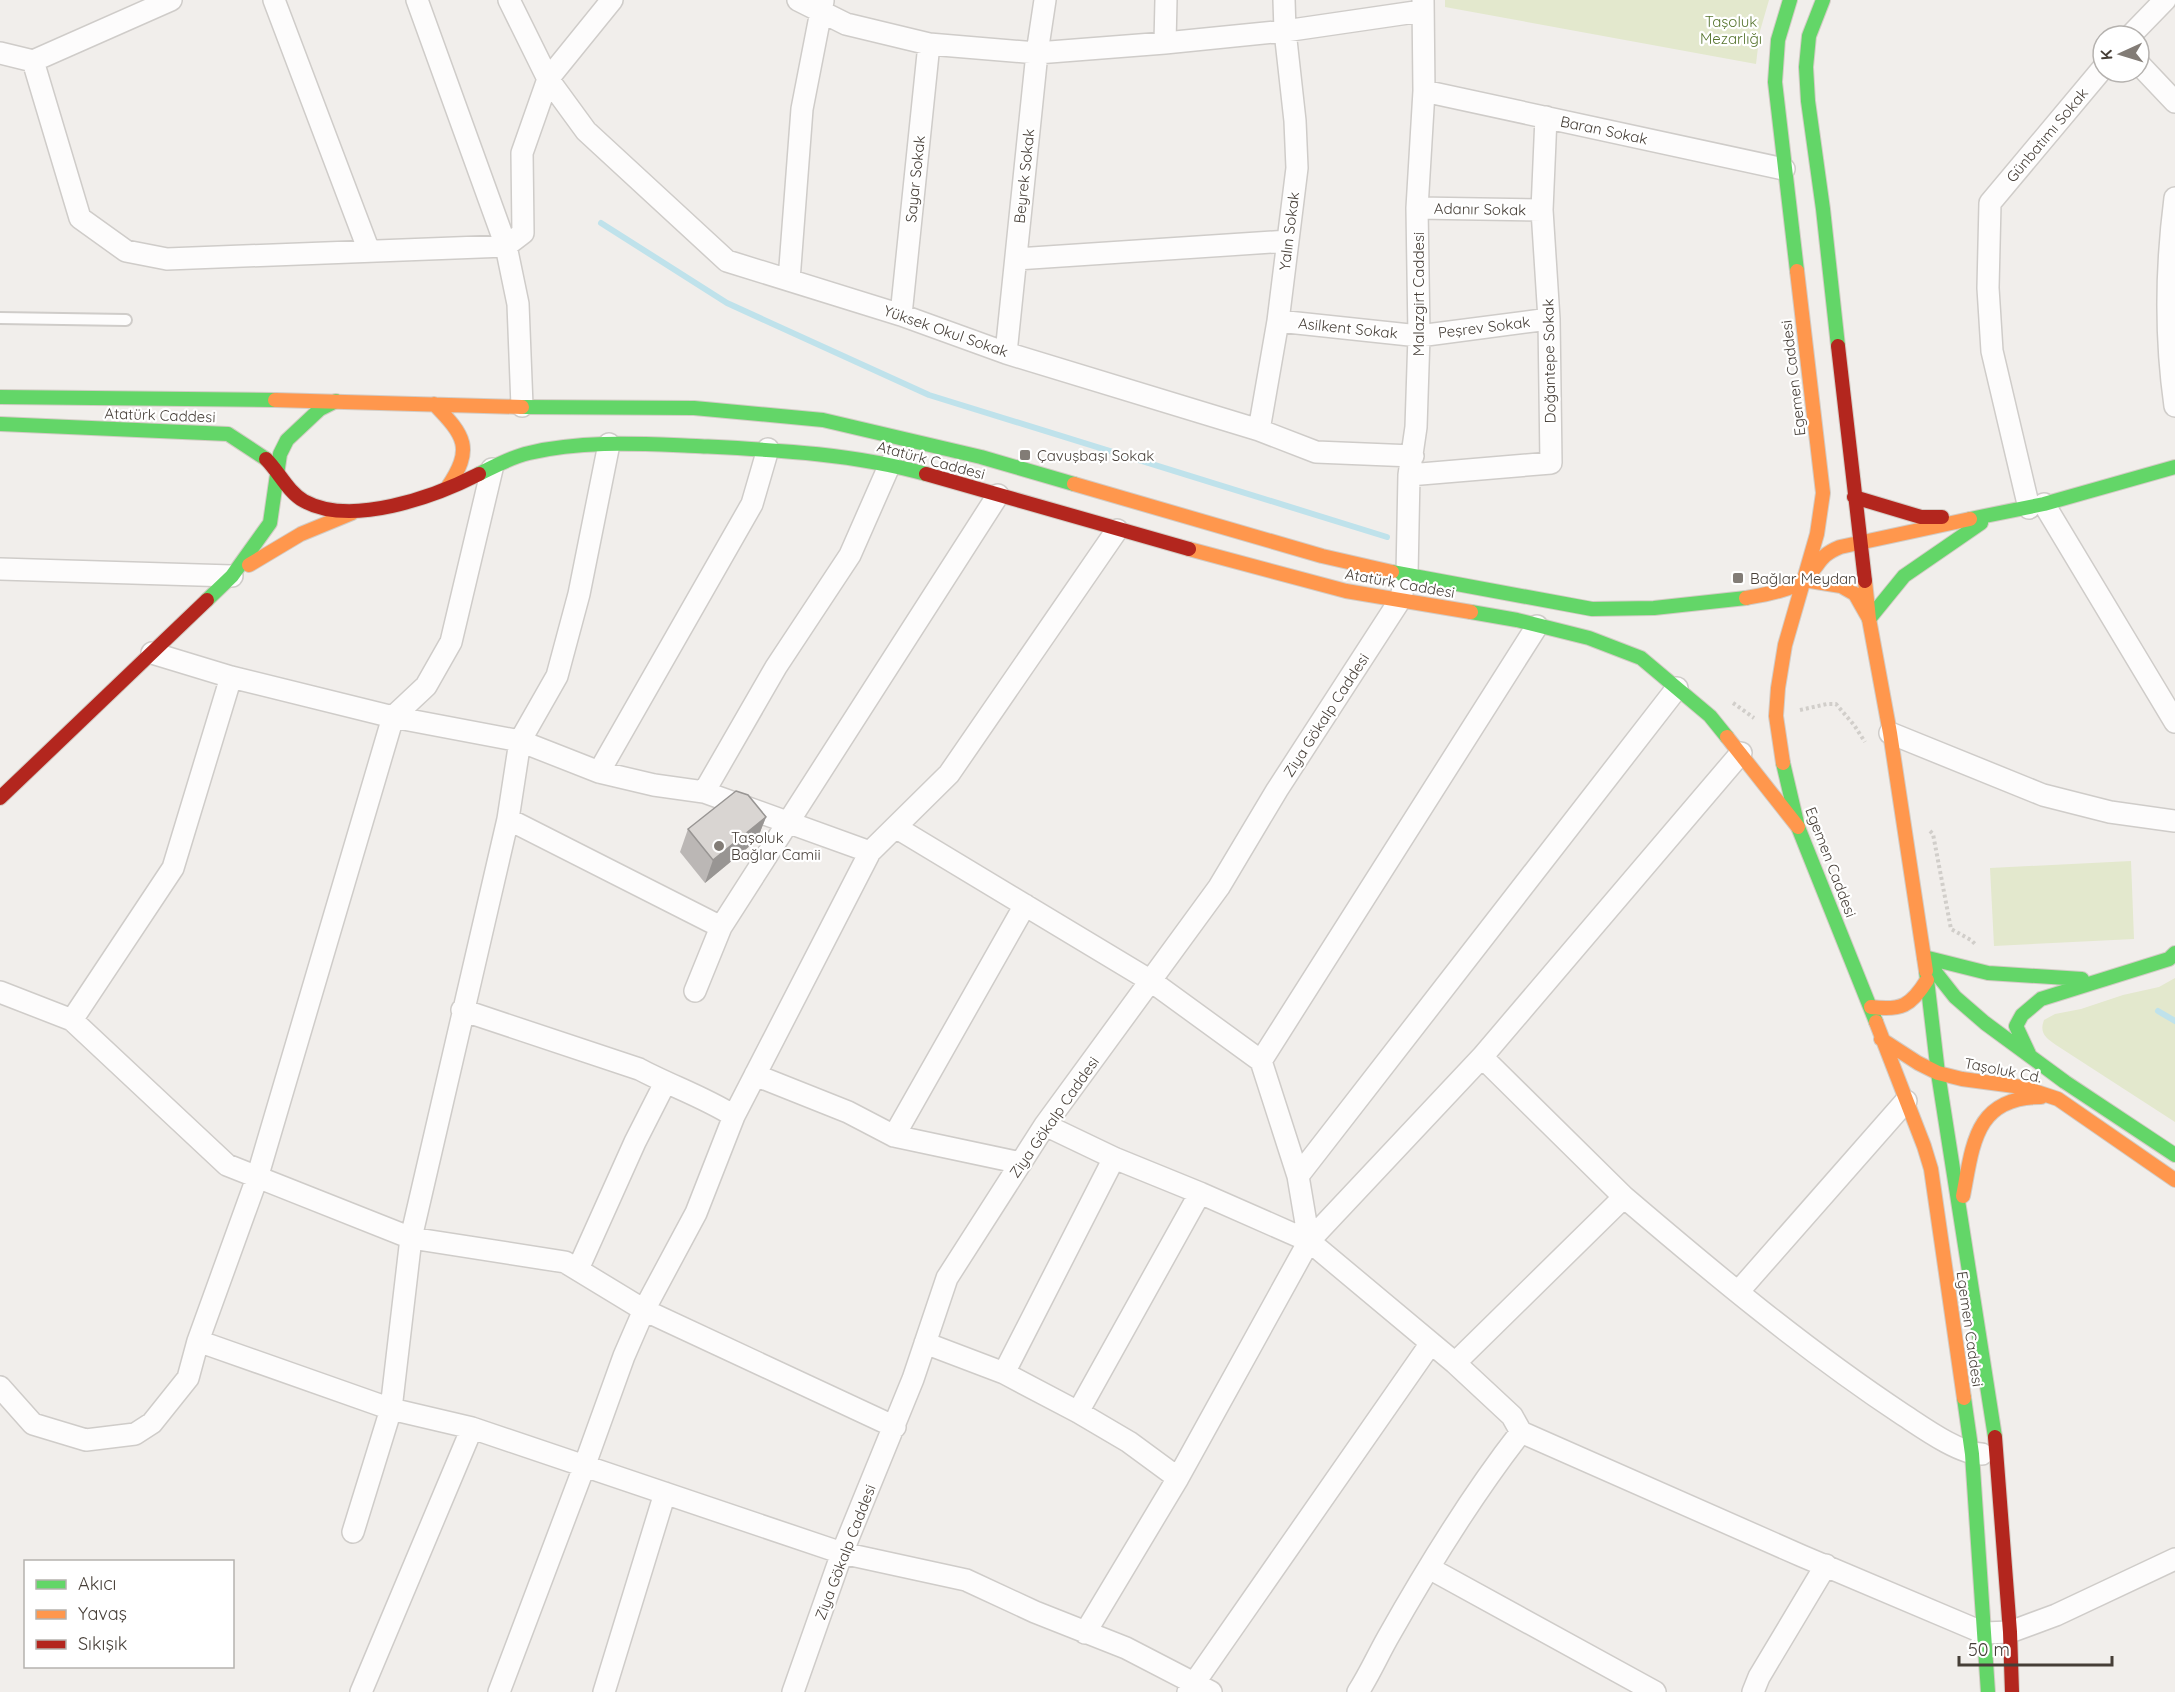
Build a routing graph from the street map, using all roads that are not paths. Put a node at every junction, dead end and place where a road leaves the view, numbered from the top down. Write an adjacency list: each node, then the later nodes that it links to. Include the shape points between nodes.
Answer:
1 (171, 0): 21 (street)
2 (274, 0): 34 (street)
3 (417, 0): 33 (street)
4 (508, 0): 23 (street, Yüksek Okul Sokak)
5 (612, 0): 23 (street)
6 (798, 0): 13 (street)
7 (1045, 0): 19 (street, Beyrek Sokak)
8 (1166, 0): 17 (street)
9 (1284, 0): 16 (street, Yalın Sokak)
10 (1790, 0): 28 (main road, Egemen Caddesi, via 1776,50 1775,82)
11 (1823, 0): 60 (main road, Egemen Caddesi, via 1809,36 1808,101)
12 (2165, 0): 15 (street)
13 (822, 6): 18 (street, via 846,24); 36 (street, via 802,109)
14 (1422, 6): 16 (street); 25 (street, Malazgirt Caddesi)
15 (2142, 24)
16 (1285, 30): 17 (street); 32 (street, Yalın Sokak, via 1297,168)
17 (1165, 43): 19 (street)
18 (929, 44): 19 (street); 37 (street, Sayar Sokak)
19 (1037, 53): 35 (street, Beyrek Sokak)
20 (0, 54): 21 (street)
21 (33, 61): 34 (street, via 80,218 126,251 167,259)
22 (2151, 77): 26 (street)
23 (548, 79): 33 (street, via 522,153 523,233); 36 (street, Yüksek Okul Sokak, via 586,131 727,261)
24 (2091, 82): 61 (street, Günbatımı Sokak, via 1990,203 1988,288 1992,351)
25 (1424, 91): 27 (street, Baran Sokak); 30 (street, Malazgirt Caddesi)
26 (2175, 102)
27 (1546, 117): 28 (street, Baran Sokak); 31 (street, Doğantepe Sokak)
28 (1784, 169): 68 (main road, Egemen Caddesi, via 1823,493)
29 (2175, 198): 48 (street, via 2167,311)
30 (1417, 208): 31 (street, Adanır Sokak); 42 (street, Malazgirt Caddesi)
31 (1542, 210): 39 (street, Doğantepe Sokak)
32 (1288, 241): 35 (street); 41 (street, Yalın Sokak)
33 (506, 246): 34 (street); 47 (street, via 518,304)
34 (369, 251)
35 (1016, 259): 43 (street, Beyrek Sokak)
36 (789, 280): 37 (street, Yüksek Okul Sokak)
37 (901, 315): 43 (street, Yüksek Okul Sokak)
38 (0, 318): 40 (lane)
39 (1549, 319): 42 (street, Peşrev Sokak); 54 (street, Doğantepe Sokak, via 1551,463)
40 (126, 320)
41 (1278, 321): 42 (street, Asilkent Sokak); 50 (street, Yalın Sokak)
42 (1419, 336): 54 (street, Malazgirt Caddesi)
43 (1006, 352): 50 (street, Yüksek Okul Sokak)
44 (0, 397): 45 (main road, Atatürk Caddesi)
45 (336, 401): 46 (main road, Atatürk Caddesi); 57 (main road, via 320,409 287,440)
46 (434, 404): 47 (main road, Atatürk Caddesi); 58 (main road, via 456,426 463,442 460,471)
47 (522, 406): 69 (main road, Atatürk Caddesi, via 694,408 823,420 981,457 1322,556)
48 (2175, 406)
49 (0, 424): 57 (main road, Atatürk Caddesi, via 228,434 254,448)
50 (1259, 430): 54 (street, Yüksek Okul Sokak, via 1316,452)
51 (609, 444): 52 (main road, Atatürk Caddesi); 56 (main road, Atatürk Caddesi, via 561,447 516,457); 78 (street, via 579,594 557,676)
52 (768, 449): 53 (main road, Atatürk Caddesi, via 852,456); 80 (street, via 752,504)
53 (890, 464): 59 (main road, Atatürk Caddesi); 81 (street, via 850,555 776,667)
54 (1411, 466): 69 (street, Malazgirt Caddesi)
55 (2175, 467): 61 (main road)
56 (492, 469): 58 (main road, Atatürk Caddesi); 75 (street, via 451,642 426,686)
57 (277, 472): 62 (main road, Atatürk Caddesi, via 301,501 324,508); 67 (main road, via 270,523)
58 (447, 488): 62 (main road, Atatürk Caddesi)
59 (998, 495): 64 (main road, Atatürk Caddesi); 85 (street)
60 (1854, 497): 63 (main road, via 1921,517); 65 (main road, Egemen Caddesi)
61 (2037, 506): 63 (main road); 76 (street)
62 (362, 510): 67 (main road, via 301,534)
63 (1993, 516): 65 (main road); 70 (main road, via 1904,576)
64 (1118, 530): 69 (main road, Atatürk Caddesi, via 1346,591); 87 (street, via 949,774)
65 (1859, 544): 68 (main road, via 1826,554); 70 (main road, Egemen Caddesi)
66 (0, 569): 67 (street)
67 (232, 576): 72 (main road)
68 (1804, 580): 69 (main road, Atatürk Caddesi, via 1748,598 1654,608 1592,609); 70 (main road, via 1841,586 1854,594); 86 (main road, Egemen Caddesi, via 1785,645 1776,716)
69 (1403, 588): 71 (main road, Atatürk Caddesi); 95 (street, Ziya Gökalp Caddesi, via 1219,887)
70 (1869, 619): 77 (main road, Egemen Caddesi)
71 (1537, 626): 74 (main road, Atatürk Caddesi, via 1589,638 1641,658); 104 (street)
72 (152, 653): 73 (street); 82 (main road)
73 (231, 676): 75 (street); 100 (street, via 173,868)
74 (1677, 688): 79 (main road, Atatürk Caddesi, via 1710,716); 116 (street)
75 (393, 717): 78 (street); 117 (street)
76 (2175, 722)
77 (1890, 733): 84 (street, via 2043,795 2110,812); 92 (main road, Egemen Caddesi)
78 (520, 741): 80 (street); 83 (street)
79 (1741, 753): 86 (main road, Atatürk Caddesi); 102 (street)
80 (599, 772): 81 (street)
81 (705, 792): 85 (street)
82 (0, 798)
83 (508, 819): 90 (street); 99 (street)
84 (2175, 821)
85 (790, 822): 88 (street); 90 (street)
86 (1797, 827): 98 (main road, Egemen Caddesi)
87 (897, 828): 88 (street); 89 (street)
88 (870, 852): 106 (street)
89 (1025, 904): 95 (street); 112 (street)
90 (722, 927): 96 (street)
91 (2175, 953): 94 (main road, via 2169,959)
92 (1924, 957): 93 (main road, Egemen Caddesi); 94 (main road, via 1988,973); 103 (main road, Taşoluk Cd., via 1960,1002)
93 (1927, 980): 98 (main road, via 1918,996 1904,1007); 105 (main road, Egemen Caddesi)
94 (2097, 980): 103 (main road, via 2041,999 2022,1015 2016,1026)
95 (1151, 981): 104 (street); 111 (street, Ziya Gökalp Caddesi)
96 (695, 991)
97 (0, 992): 100 (street)
98 (1871, 1007): 101 (main road, Egemen Caddesi)
99 (462, 1010): 107 (street, via 639,1069); 122 (street)
100 (72, 1020): 117 (street, via 227,1165)
101 (1881, 1039): 105 (main road, Taşoluk Cd.); 109 (main road, Egemen Caddesi)
102 (1482, 1058): 120 (street); 123 (street)
103 (2031, 1058): 113 (main road, Taşoluk Cd.)
104 (1261, 1061): 116 (street)
105 (1938, 1073): 108 (main road, Taşoluk Cd., via 2022,1087); 121 (main road, Egemen Caddesi)
106 (755, 1075): 110 (street); 112 (street, via 848,1112)
107 (665, 1083): 110 (street, via 708,1100); 124 (street)
108 (2058, 1099): 118 (main road, Taşoluk Cd.); 121 (main road, via 2032,1096 2008,1102 1987,1115 1974,1144)
109 (1906, 1101): 125 (street); 139 (main road, Egemen Caddesi, via 1930,1169)
110 (734, 1116): 126 (street, via 696,1213)
111 (1045, 1125): 114 (street); 115 (street, Ziya Gökalp Caddesi)
112 (894, 1136): 115 (street)
113 (2175, 1155)
114 (1114, 1158): 119 (street); 131 (street)
115 (1021, 1162): 128 (street, Ziya Gökalp Caddesi, via 947,1278)
116 (1298, 1176): 123 (street)
117 (257, 1178): 122 (street); 127 (street)
118 (2175, 1180)
119 (1200, 1192): 123 (street); 134 (street)
120 (1624, 1197): 125 (street); 130 (street)
121 (1959, 1212): 138 (main road, Egemen Caddesi)
122 (411, 1238): 124 (street, via 565,1262); 133 (street)
123 (1309, 1241): 129 (street); 141 (street)
124 (578, 1269): 126 (street)
125 (1738, 1292): 139 (street, via 1866,1390)
126 (644, 1310): 135 (street); 140 (street)
127 (198, 1341): 132 (street, via 188,1378 152,1423 135,1434 86,1440 33,1425); 133 (street)
128 (925, 1342): 131 (street); 135 (street, Ziya Gökalp Caddesi)
129 (1431, 1343): 130 (street); 151 (street)
130 (1455, 1363): 137 (street, via 1512,1416)
131 (1004, 1373): 134 (street)
132 (0, 1387)
133 (391, 1409): 136 (street); 143 (street)
134 (1078, 1412): 141 (street, via 1129,1442)
135 (895, 1427): 144 (street, Ziya Gökalp Caddesi)
136 (472, 1428): 140 (street); 152 (street)
137 (1521, 1432): 146 (street); 147 (street)
138 (1998, 1453): 139 (street); 148 (main road, Egemen Caddesi)
139 (1972, 1454): 150 (main road, Egemen Caddesi)
140 (584, 1467): 142 (street); 153 (street)
141 (1178, 1478): 149 (street)
142 (665, 1493): 144 (street); 154 (street)
143 (353, 1532)
144 (842, 1553): 149 (street, via 966,1580); 155 (street, Ziya Gökalp Caddesi)
145 (2175, 1559): 148 (street, via 2056,1616)
146 (1826, 1565): 150 (street); 158 (street)
147 (1429, 1568): 156 (street); 157 (street)
148 (2010, 1632): 150 (street); 160 (main road, Egemen Caddesi)
149 (1085, 1633): 151 (street, via 1126,1648)
150 (1984, 1633): 159 (main road, Egemen Caddesi)
151 (1198, 1689)
152 (361, 1692)
153 (499, 1692)
154 (604, 1692)
155 (793, 1692)
156 (1358, 1692)
157 (1656, 1692)
158 (1753, 1692)
159 (1988, 1692)
160 (2012, 1692)

